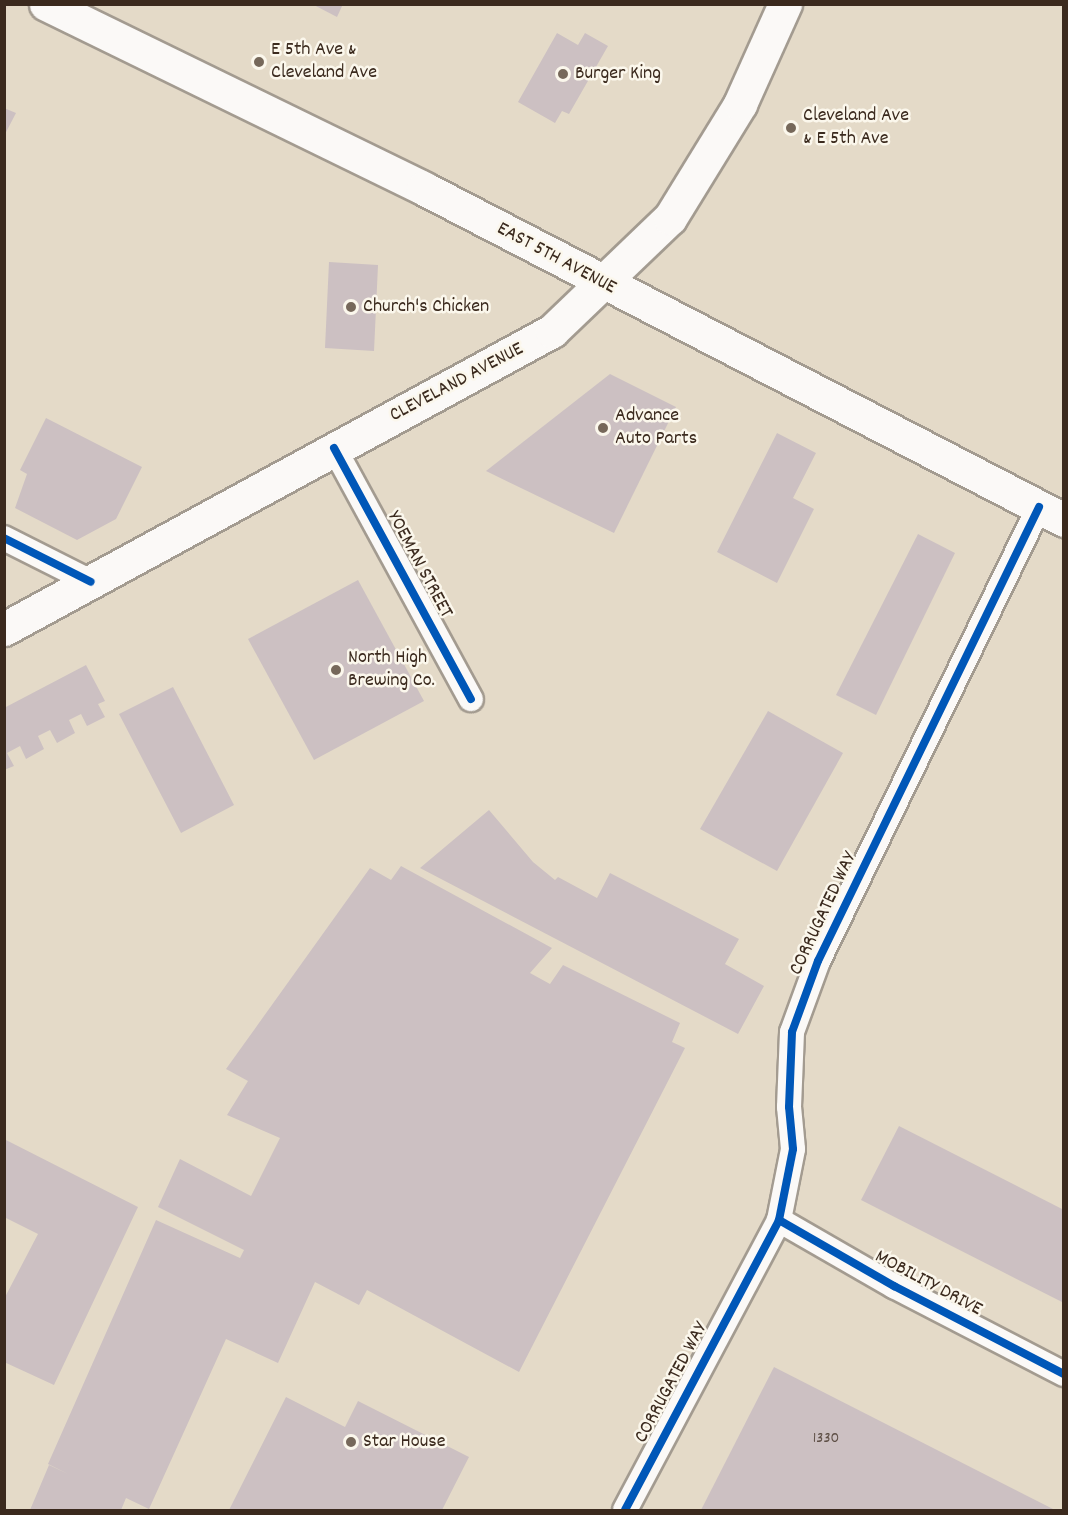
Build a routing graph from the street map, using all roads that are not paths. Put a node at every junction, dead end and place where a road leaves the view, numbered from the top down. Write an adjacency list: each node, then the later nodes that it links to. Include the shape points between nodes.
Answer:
1 (45, 4): 3 (main road, EAST 5TH AVENUE, via 423,188)
2 (785, 4): 3 (main road, CLEVELAND AVENUE, via 740,104 698,179 670,218)
3 (604, 285): 4 (main road, CLEVELAND AVENUE, via 552,331 435,398); 5 (main road, EAST 5TH AVENUE)
4 (334, 448): 7 (main road, CLEVELAND AVENUE); 9 (street, YOEMAN STREET)
5 (1051, 514): 10 (street, CORRUGATED WAY, via 818,960 792,1032 789,1107 793,1149)
6 (4, 538): 7 (street)
7 (91, 582): 8 (main road, CLEVELAND AVENUE)
8 (4, 629)
9 (471, 699)
10 (779, 1220): 11 (street, MOBILITY DRIVE, via 894,1286); 12 (street, CORRUGATED WAY)
11 (1064, 1374)
12 (624, 1510)

